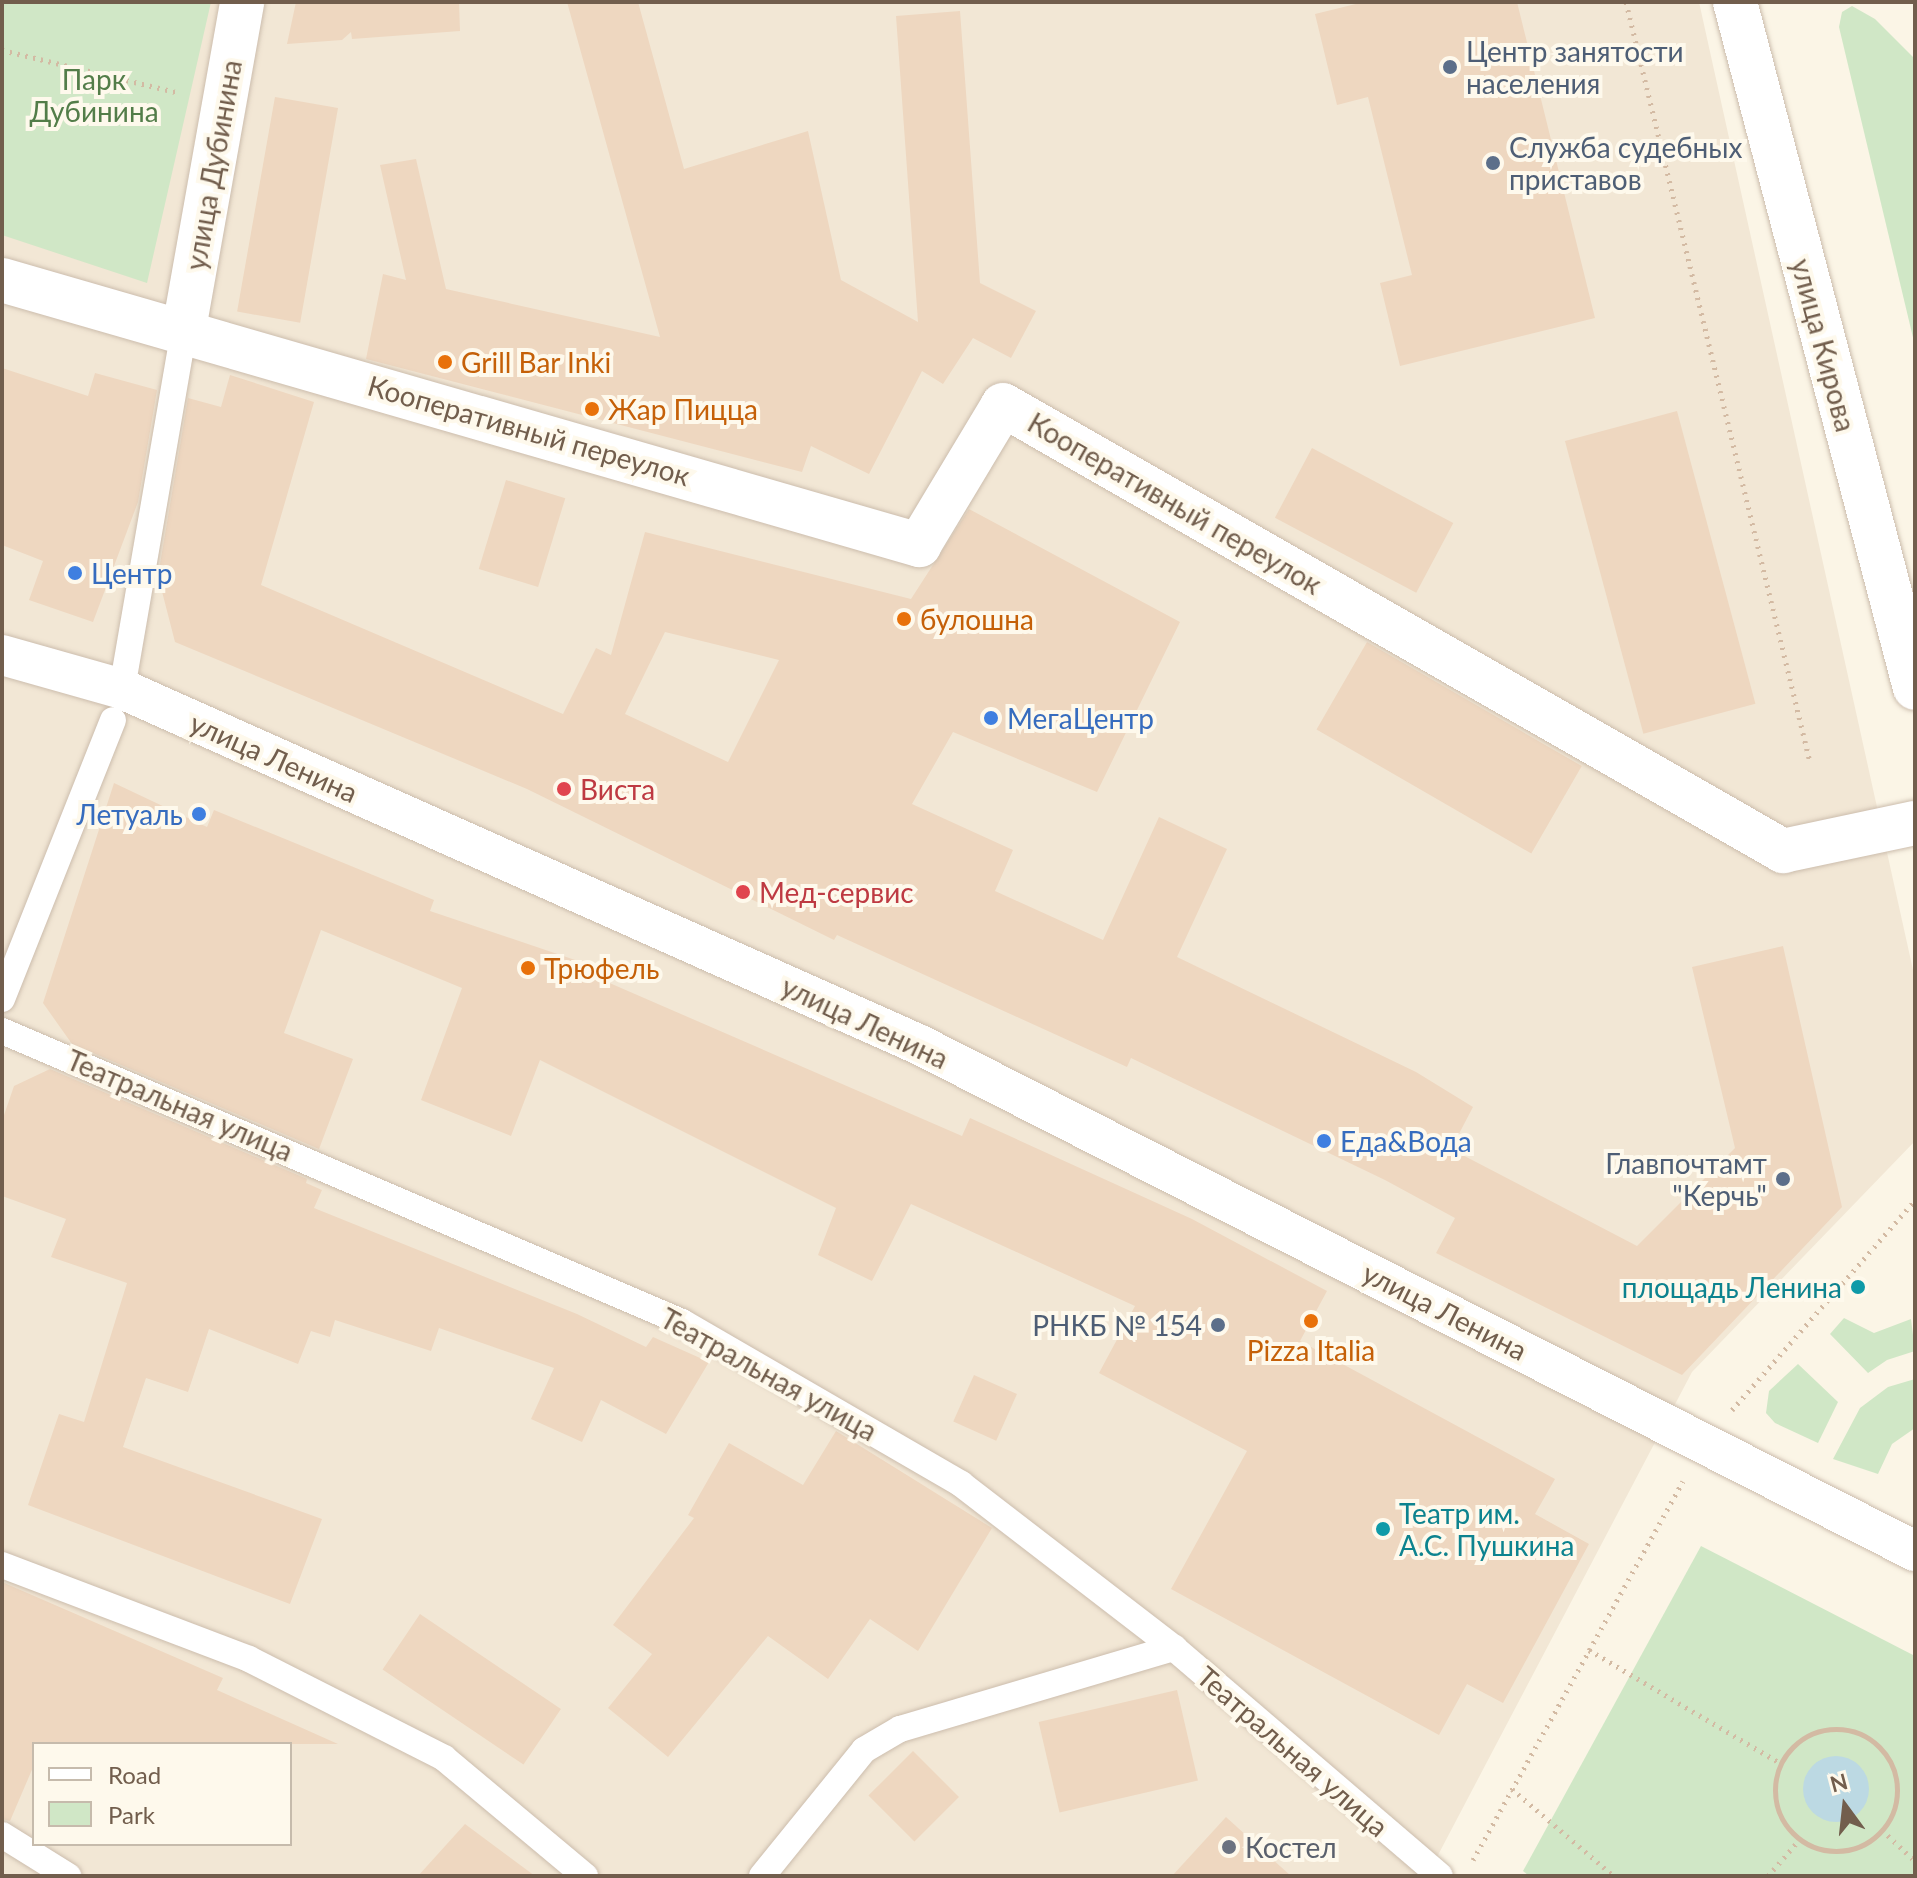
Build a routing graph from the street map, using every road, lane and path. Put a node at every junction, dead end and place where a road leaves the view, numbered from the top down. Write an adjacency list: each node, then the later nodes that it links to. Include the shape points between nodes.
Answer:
1 (242, 2): 5 (street, улица Дубинина)
2 (1626, 2): 11 (path)
3 (1735, 2): 9 (street, улица Кирова)
4 (2, 50): 5 (path)
5 (224, 104): 7 (street, улица Дубинина)
6 (2, 280): 7 (street, Кооперативный переулок)
7 (184, 329): 10 (lane); 12 (street, Кооперативный переулок, via 919,545 1003,405 1783,851)
8 (2, 655): 10 (street, улица Ленина)
9 (1915, 688)
10 (117, 705): 13 (lane); 16 (street, улица Ленина, via 920,1045)
11 (1810, 762)
12 (1915, 823)
13 (2, 999)
14 (2, 1031): 19 (lane, Театральная улица, via 682,1322 961,1484)
15 (1915, 1200): 16 (path)
16 (1704, 1443): 17 (street, улица Ленина); 20 (path)
17 (1915, 1551)
18 (2, 1565): 29 (lane, via 249,1659 444,1758)
19 (1174, 1648): 30 (lane, via 900,1729 864,1750); 31 (lane, Театральная улица)
20 (1589, 1650): 21 (path); 22 (path)
21 (1780, 1763): 23 (path, via 1811,1734 1851,1730 1871,1739 1895,1773 1893,1812); 25 (path, via 1777,1808)
22 (1512, 1789): 27 (path); 32 (path)
23 (1882, 1830): 25 (path, via 1861,1846 1840,1851); 26 (path)
24 (2, 1835): 28 (lane)
25 (1800, 1839): 33 (path)
26 (1915, 1861)
27 (1471, 1864)
28 (68, 1876)
29 (585, 1876)
30 (762, 1876)
31 (1440, 1876)
32 (1614, 1876)
33 (1768, 1876)

